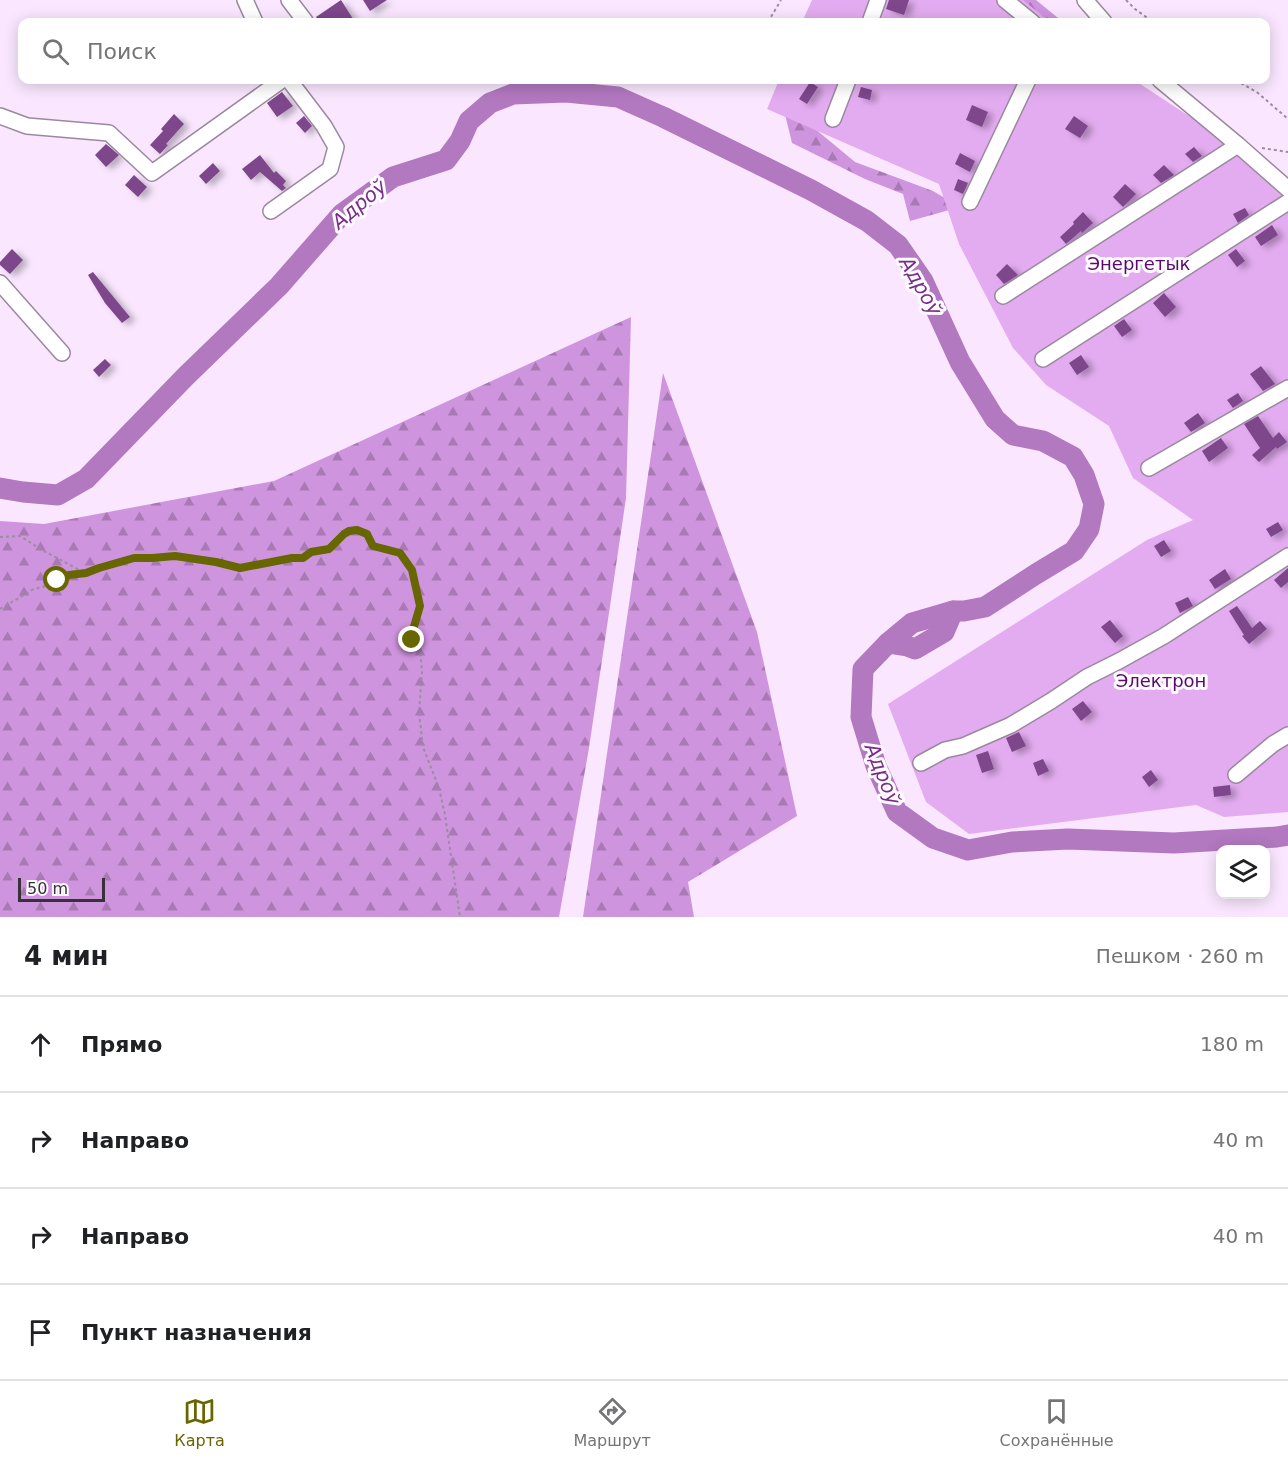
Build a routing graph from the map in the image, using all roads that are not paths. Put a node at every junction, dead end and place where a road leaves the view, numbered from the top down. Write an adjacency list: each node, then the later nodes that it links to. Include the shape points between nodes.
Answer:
1 (245, 0): 6 (street)
2 (289, 0): 7 (street)
3 (878, 0): 8 (street)
4 (1005, 0): 9 (street)
5 (1085, 0): 10 (street)
6 (253, 18)
7 (303, 18)
8 (871, 18)
9 (1027, 18)
10 (1101, 18)
11 (276, 84): 16 (street, via 152,173 109,133 27,126)
12 (292, 84): 22 (street, via 336,147 330,169)
13 (846, 84): 17 (street)
14 (1026, 84): 20 (street)
15 (1165, 84): 18 (street)
16 (0, 116)
17 (833, 119)
18 (1238, 144): 19 (street); 24 (street)
19 (1288, 189)
20 (970, 202)
21 (1288, 202): 26 (street)
22 (271, 211)
23 (0, 283): 25 (street)
24 (1003, 296)
25 (62, 353)
26 (1043, 358)
27 (1288, 388): 28 (street)
28 (1149, 468)
29 (1288, 556): 31 (street, via 1164,636 1087,677 1021,719)
30 (1288, 735): 32 (street)
31 (921, 763)
32 (1236, 775)

